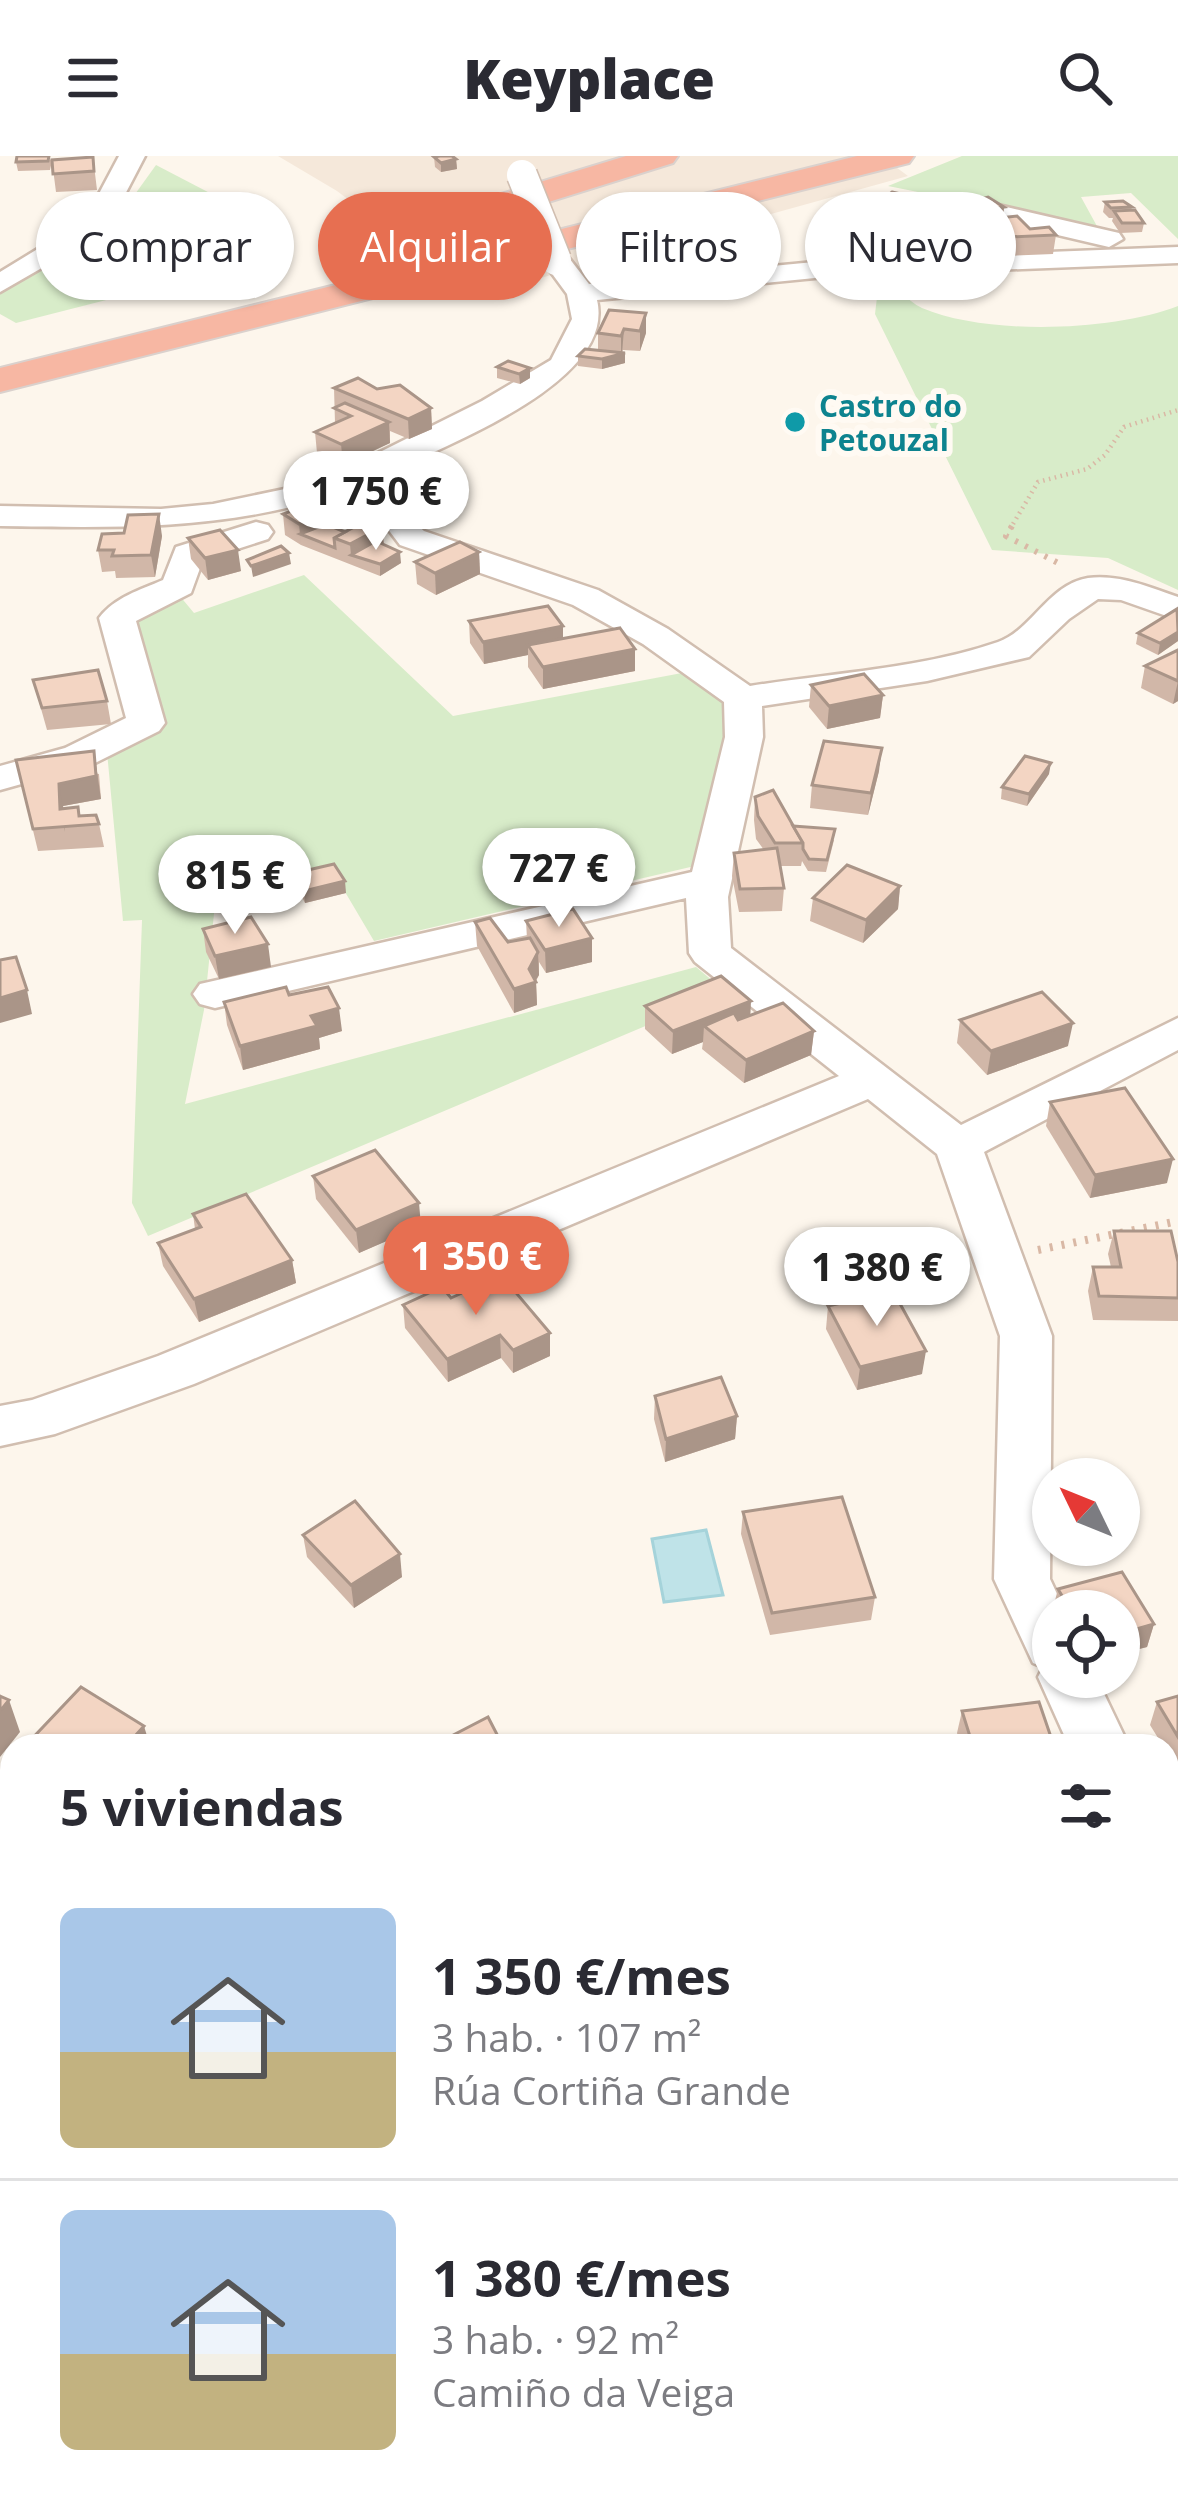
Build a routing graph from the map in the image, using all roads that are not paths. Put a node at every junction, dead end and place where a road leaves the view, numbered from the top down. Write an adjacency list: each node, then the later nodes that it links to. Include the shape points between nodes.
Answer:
1 (132, 156): 10 (street, via 96,225)
2 (817, 156): 15 (highway)
3 (897, 156): 15 (highway)
4 (677, 163): 6 (highway); 14 (highway)
5 (523, 166): 11 (street, bridge, via 556,260)
6 (552, 197)
7 (1016, 217): 8 (street)
8 (1166, 255): 9 (street)
9 (781, 273)
10 (0, 284)
11 (576, 286)
12 (182, 300): 14 (highway)
13 (583, 300): 16 (street, via 587,319 562,366)
14 (0, 355)
15 (0, 379)
16 (361, 474): 17 (street, via 381,494); 18 (street, via 212,514)
17 (386, 513): 20 (street, via 413,539 561,586 659,636); 21 (street, via 266,529 188,554 179,586 117,618 146,723 79,756)
18 (0, 517)
19 (1178, 609): 20 (street, via 1108,589 1056,611 1016,650)
20 (743, 698): 22 (street, via 744,737)
21 (0, 778)
22 (711, 880): 23 (street); 25 (street, via 710,953)
23 (214, 994)
24 (1178, 1032): 26 (street)
25 (874, 1079): 26 (street); 27 (street, via 176,1370)
26 (958, 1146): 28 (street, via 1026,1336 1022,1579)
27 (0, 1426)
28 (1032, 1601)
29 (1077, 1698): 30 (street)
30 (1093, 1734)

